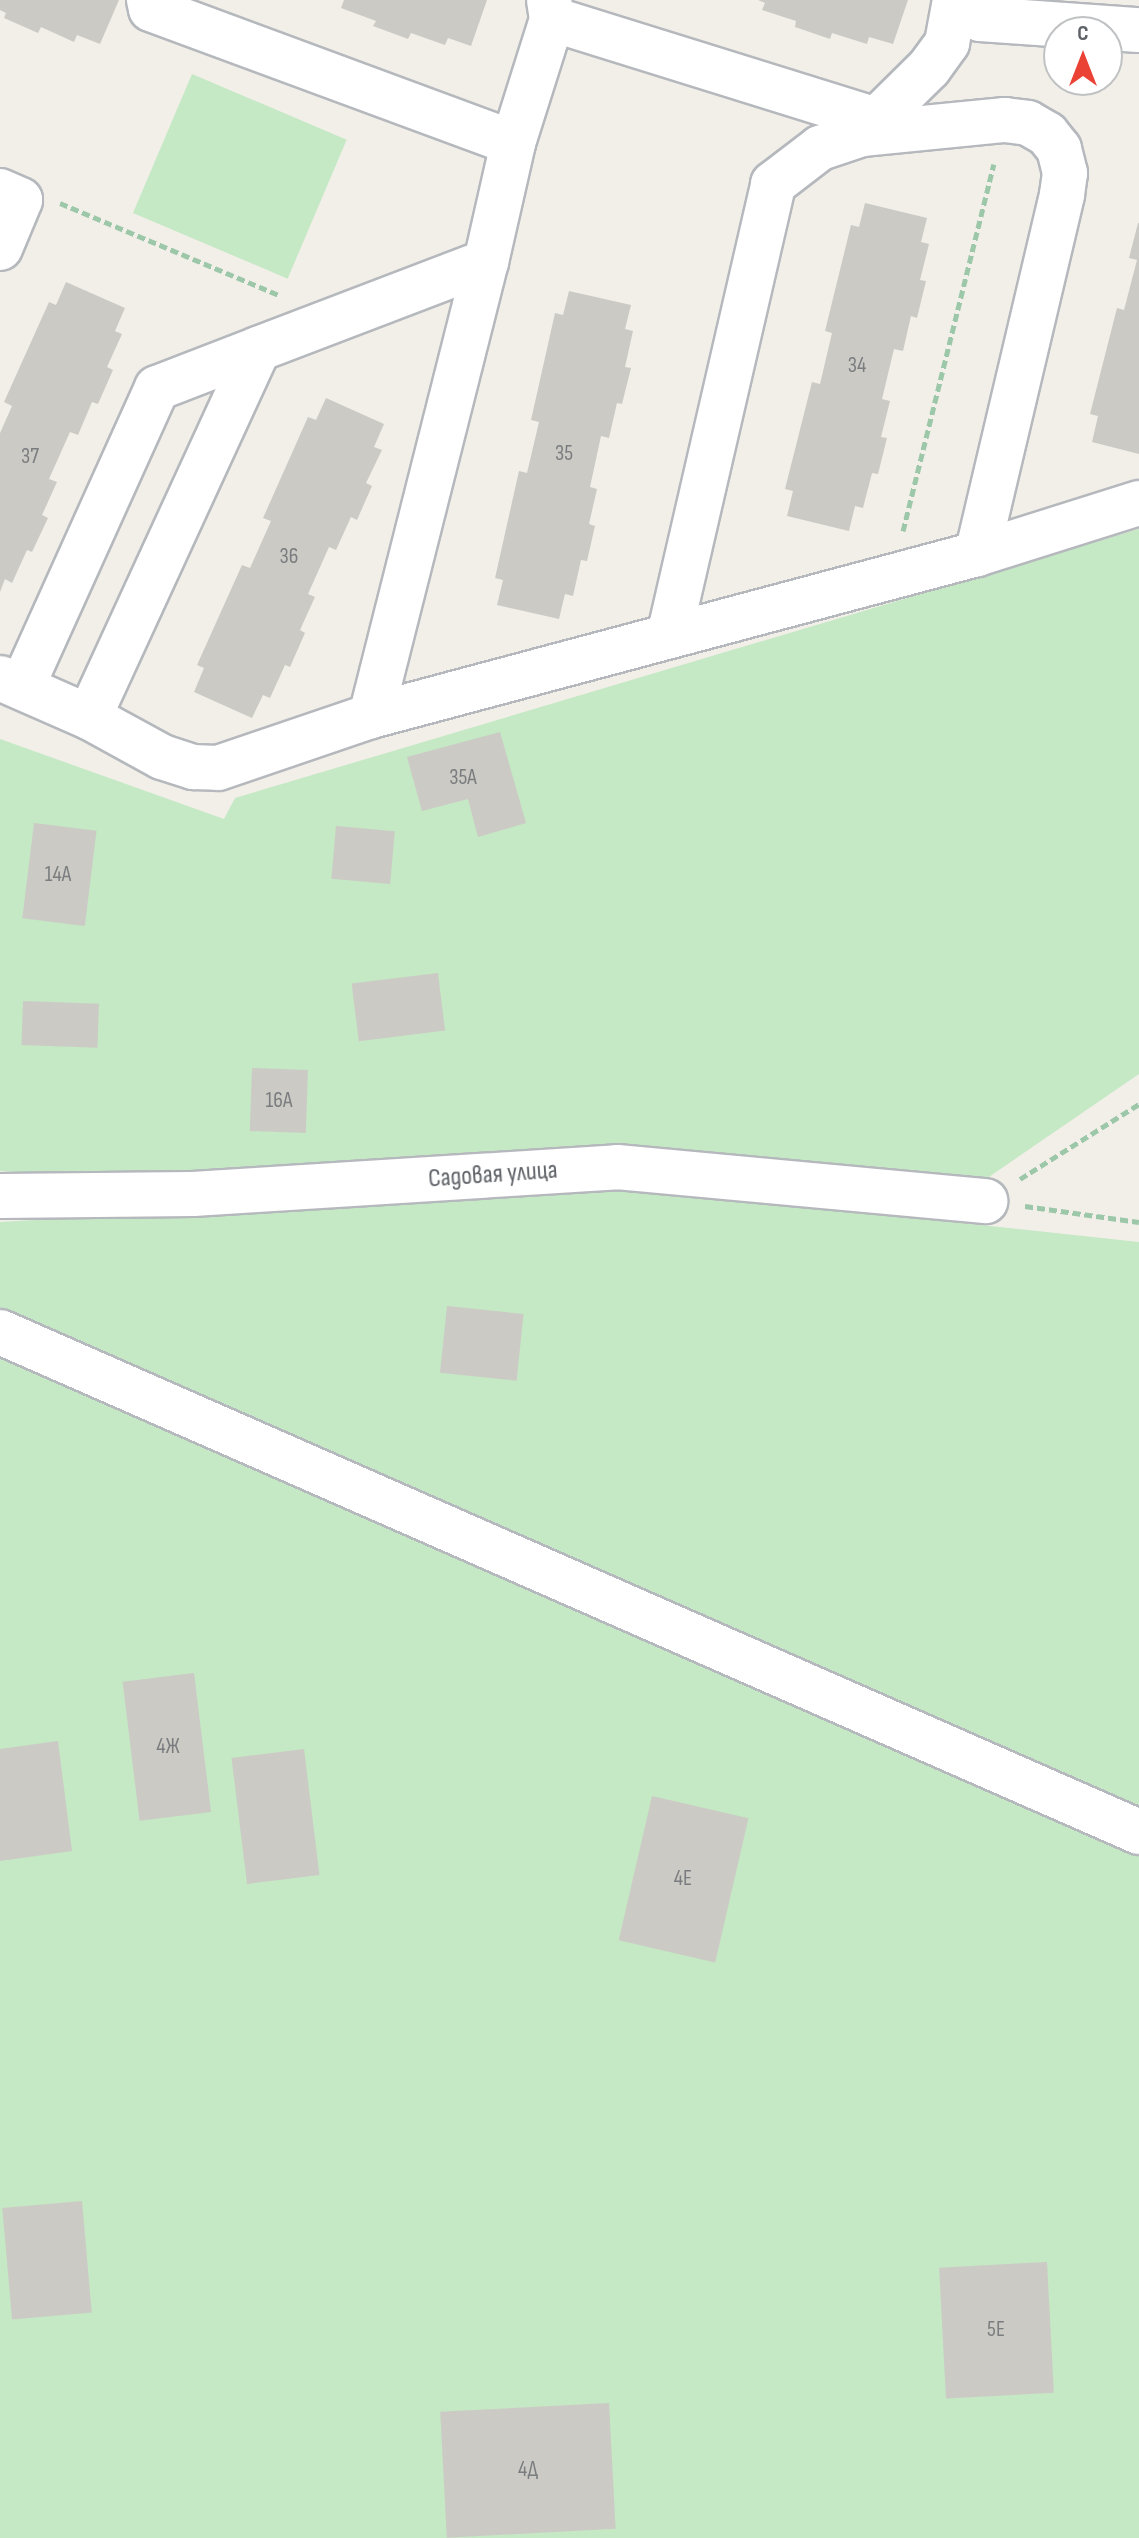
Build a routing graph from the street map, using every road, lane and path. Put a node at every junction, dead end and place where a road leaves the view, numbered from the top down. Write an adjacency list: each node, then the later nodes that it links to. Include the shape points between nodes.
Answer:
1 (149, 0): 7 (street, via 151,9)
2 (955, 4): 4 (street, via 980,19); 6 (street, via 947,43)
3 (550, 10): 6 (street); 7 (street)
4 (1139, 30)
5 (1005, 120): 6 (street); 14 (street, via 1028,123 1047,134 1059,149 1065,173); 15 (path)
6 (869, 127): 16 (street, via 820,148 773,184)
7 (513, 143): 10 (street)
8 (10, 195): 9 (street); 11 (path, via 43,196)
9 (0, 248)
10 (486, 262): 11 (street); 18 (street)
11 (337, 320): 12 (street)
12 (258, 349): 17 (street, via 157,388); 19 (street)
13 (1139, 503): 14 (street)
14 (977, 554): 15 (street)
15 (892, 577): 16 (street)
16 (669, 636): 18 (street)
17 (11, 682): 19 (street)
18 (371, 716): 19 (street, via 218,768 162,757)
19 (89, 717)
20 (1139, 1104): 22 (path)
21 (0, 1196): 22 (street, Садовая улица, via 193,1194 617,1167)
22 (985, 1201): 23 (path)
23 (1139, 1222)
24 (0, 1332): 25 (street)
25 (1139, 1832)

